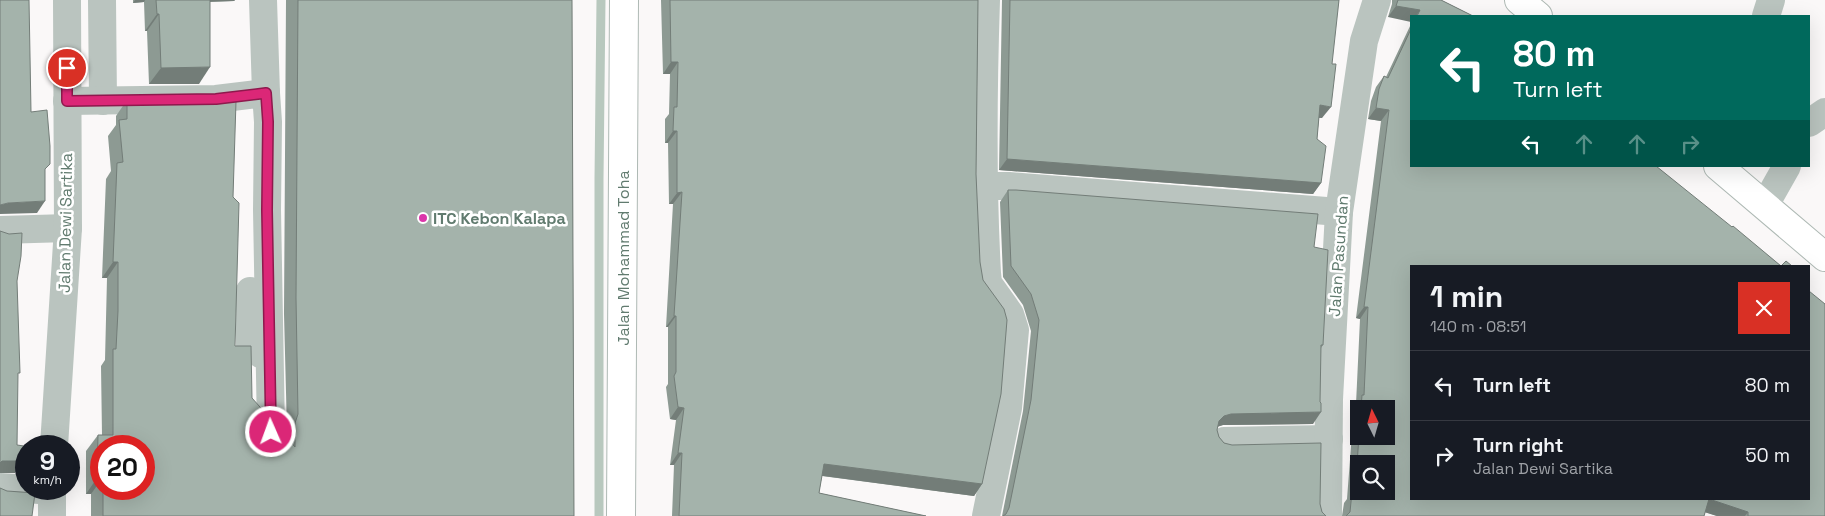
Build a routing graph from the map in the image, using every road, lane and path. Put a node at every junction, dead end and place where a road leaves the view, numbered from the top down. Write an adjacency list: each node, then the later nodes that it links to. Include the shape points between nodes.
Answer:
1 (67, 0): 12 (street, Jalan Dewi Sartika)
2 (102, 0): 13 (street)
3 (263, 0): 11 (street)
4 (624, 0): 32 (main road, Jalan Mohammad Toha)
5 (986, 0): 18 (street)
6 (1377, 0): 21 (street, Jalan Pasundan, via 1364,41)
7 (1519, 0): 9 (main road)
8 (1771, 0): 10 (street)
9 (1537, 15)
10 (1766, 15)
11 (266, 93): 13 (street, via 216,99); 20 (street)
12 (67, 101): 13 (street); 22 (street, Jalan Dewi Sartika)
13 (103, 101)
14 (1825, 112): 15 (street)
15 (1810, 122)
16 (1786, 167): 19 (street)
17 (1724, 168): 19 (main road)
18 (983, 186): 21 (street); 33 (street, via 988,283 1010,314 1014,330 1008,408)
19 (1765, 205): 24 (main road)
20 (267, 210): 25 (street, via 250,265 250,345); 26 (street)
21 (1339, 212): 28 (street, Jalan Pasundan)
22 (68, 228): 23 (street); 27 (street, Jalan Dewi Sartika)
23 (0, 230)
24 (1825, 257)
25 (262, 355)
26 (271, 432)
27 (55, 435)
28 (1328, 439): 29 (street); 34 (street, Jalan Pasundan)
29 (1224, 441)
30 (0, 487): 31 (street)
31 (15, 490)
32 (621, 516)
33 (986, 516)
34 (1328, 516)

